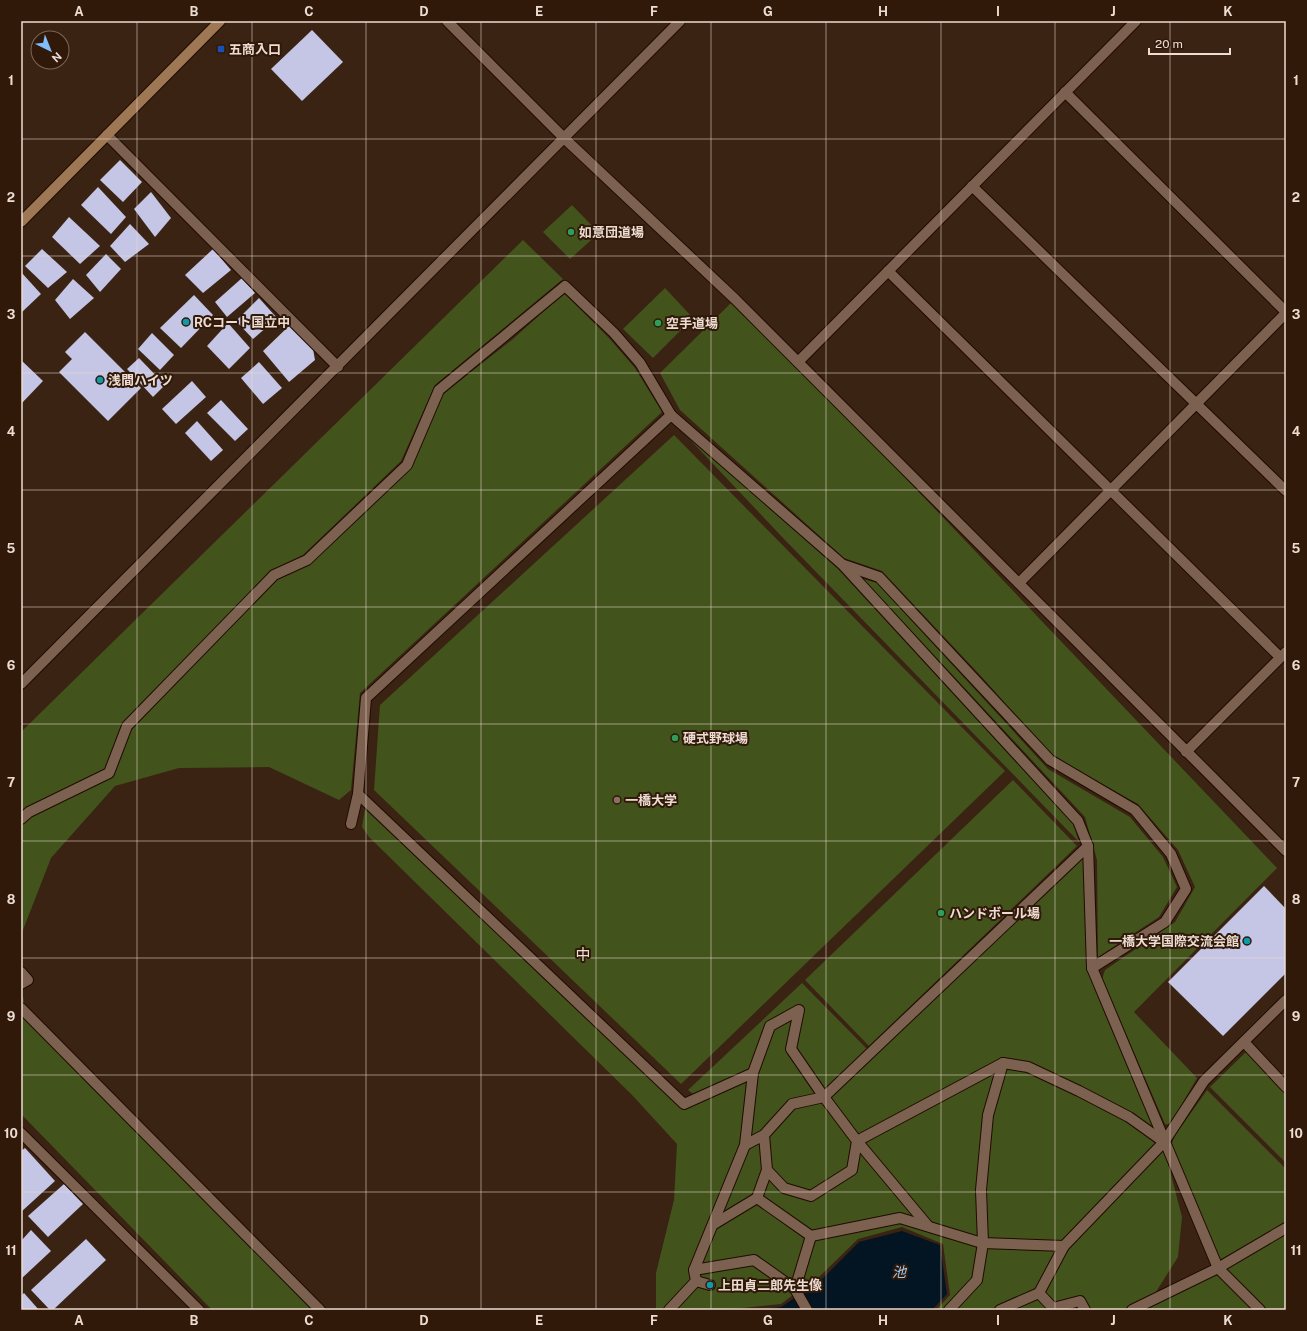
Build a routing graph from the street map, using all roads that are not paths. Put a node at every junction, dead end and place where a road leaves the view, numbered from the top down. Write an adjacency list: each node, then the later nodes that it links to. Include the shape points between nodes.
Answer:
1 (220, 21): 6 (street)
2 (447, 21): 7 (street)
3 (680, 21): 7 (street)
4 (1136, 21): 5 (street)
5 (1065, 92): 8 (street); 11 (street)
6 (107, 135): 9 (street); 13 (street)
7 (564, 138): 12 (street); 13 (street)
8 (972, 186): 10 (street); 14 (street)
9 (21, 222)
10 (888, 271): 12 (street); 16 (street)
11 (1286, 312): 14 (street)
12 (798, 362): 19 (street)
13 (338, 367): 21 (street)
14 (1196, 404): 16 (street); 17 (street)
15 (671, 415): 18 (street); 23 (street, via 366,698); 24 (street, via 640,363 565,286 439,390 407,465 306,560 274,575 127,726 109,773 29,812)
16 (1110, 491): 19 (street); 20 (street)
17 (1286, 491)
18 (843, 565): 26 (street, via 1078,821); 28 (street, via 879,577 1050,760 1134,810 1171,854 1186,889 1165,922)
19 (1019, 583): 22 (street)
20 (1283, 654): 22 (street)
21 (21, 684)
22 (1186, 752): 27 (street)
23 (358, 794): 25 (street); 35 (street, via 684,1104)
24 (21, 819)
25 (351, 824)
26 (1088, 846): 28 (street); 37 (street)
27 (1286, 851)
28 (1092, 968): 41 (street)
29 (21, 972): 30 (street, via 28,980)
30 (21, 984)
31 (1286, 1000): 33 (street)
32 (21, 1008): 58 (street)
33 (1244, 1042): 36 (street); 41 (street, via 1204,1081)
34 (1003, 1063): 40 (street); 41 (street, via 1028,1067 1079,1091 1129,1117); 49 (street, via 988,1115 981,1190)
35 (753, 1072): 37 (street, via 770,1026 799,1010 791,1049); 42 (street)
36 (1286, 1087)
37 (824, 1096): 39 (street, via 792,1104); 40 (street)
38 (21, 1133): 57 (street)
39 (764, 1135): 42 (street); 43 (street)
40 (857, 1141): 43 (street, via 852,1170 811,1196 784,1188); 46 (street)
41 (1164, 1142): 50 (street); 51 (street)
42 (745, 1145): 45 (street)
43 (767, 1170): 44 (street)
44 (757, 1198): 45 (street); 48 (street)
45 (714, 1224): 52 (street)
46 (928, 1226): 48 (street, via 900,1218); 49 (street)
47 (1286, 1228): 51 (street)
48 (812, 1236): 55 (street)
49 (982, 1243): 50 (street); 61 (street, via 977,1280)
50 (1064, 1246): 56 (street)
51 (1218, 1268): 64 (street); 65 (street)
52 (694, 1270): 53 (street); 55 (street, via 754,1260)
53 (696, 1281): 54 (street); 59 (street)
54 (710, 1285)
55 (795, 1289): 60 (street)
56 (1039, 1293): 62 (street); 63 (street, via 1053,1308 1080,1301)
57 (199, 1310)
58 (320, 1310)
59 (669, 1310)
60 (807, 1310)
61 (949, 1310)
62 (1000, 1310)
63 (1085, 1310)
64 (1132, 1310)
65 (1260, 1310)

